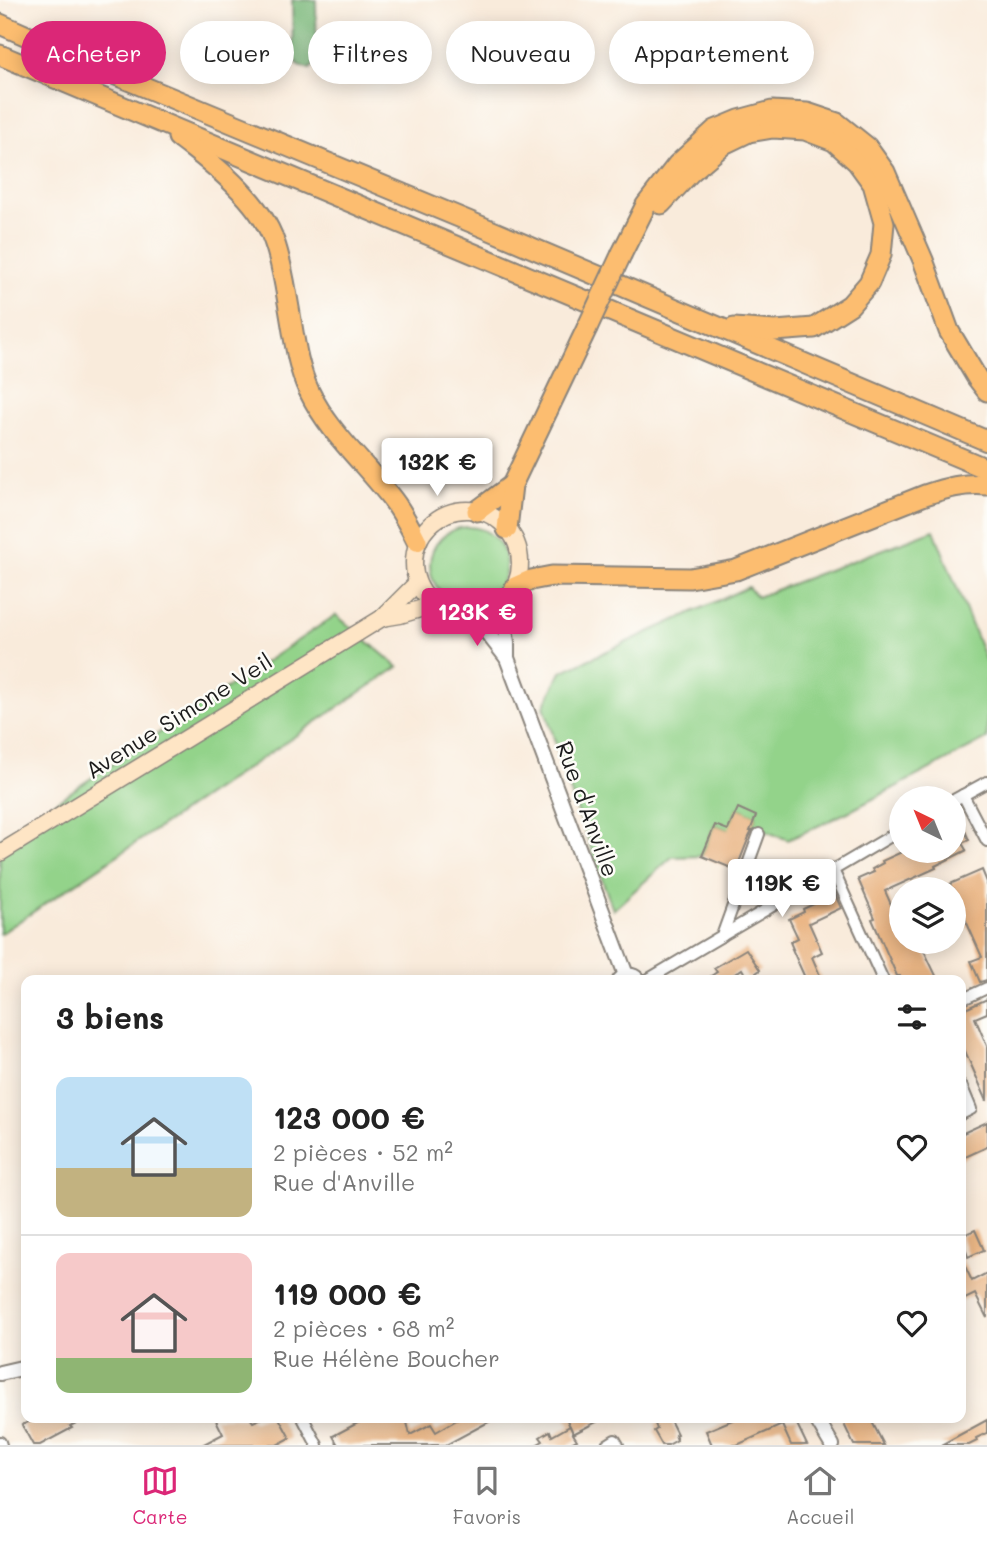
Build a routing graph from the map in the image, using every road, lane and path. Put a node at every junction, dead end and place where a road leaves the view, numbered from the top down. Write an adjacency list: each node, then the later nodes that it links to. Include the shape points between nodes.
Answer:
1 (0, 24): 5 (highway)
2 (0, 55): 3 (highway)
3 (154, 119): 8 (highway); 13 (highway, via 221,172 266,222 274,239 300,368 309,391 336,435 394,501)
4 (627, 244): 5 (highway, via 691,172 724,144 749,132 805,130 834,141 857,162 873,184 884,223 881,255 869,283 850,305 814,328); 6 (highway, via 646,205 677,164 715,130 772,111 807,113 837,123 867,147 885,172 950,331); 9 (highway, bridge)
5 (716, 327): 7 (highway)
6 (987, 391)
7 (987, 441)
8 (987, 469)
9 (512, 485): 11 (highway); 12 (highway)
10 (987, 485): 15 (highway, via 955,485 724,573 690,578 552,576)
11 (477, 512): 12 (main road, via 493,517); 13 (main road, via 445,515)
12 (507, 529): 15 (main road, via 519,555)
13 (417, 541): 14 (main road, via 413,565)
14 (417, 583): 17 (main road); 19 (main road, Avenue Simone Veil)
15 (515, 587): 16 (main road)
16 (501, 604): 18 (main road); 20 (street, Rue d'Anville)
17 (433, 605): 18 (main road, via 444,612); 19 (main road, Avenue Simone Veil)
18 (474, 616): 20 (street, Rue d'Anville)
19 (382, 618): 27 (main road, Avenue Simone Veil)
20 (507, 658): 30 (street, Rue d'Anville)
21 (987, 782): 22 (street)
22 (966, 794)
23 (966, 809): 26 (street)
24 (759, 834): 29 (street)
25 (889, 837): 28 (street)
26 (987, 841)
27 (0, 853)
28 (833, 870): 29 (street); 32 (street)
29 (722, 936): 31 (street)
30 (627, 975)
31 (656, 975)
32 (881, 975)
33 (987, 988): 34 (street)
34 (966, 998)
35 (966, 1098): 36 (street, via 971,1109)
36 (966, 1112)
37 (21, 1368): 38 (street)
38 (0, 1373)
39 (306, 1423): 41 (street)
40 (819, 1423): 44 (street)
41 (317, 1445)
42 (607, 1445): 43 (street, via 615,1440)
43 (618, 1445)
44 (832, 1445)

